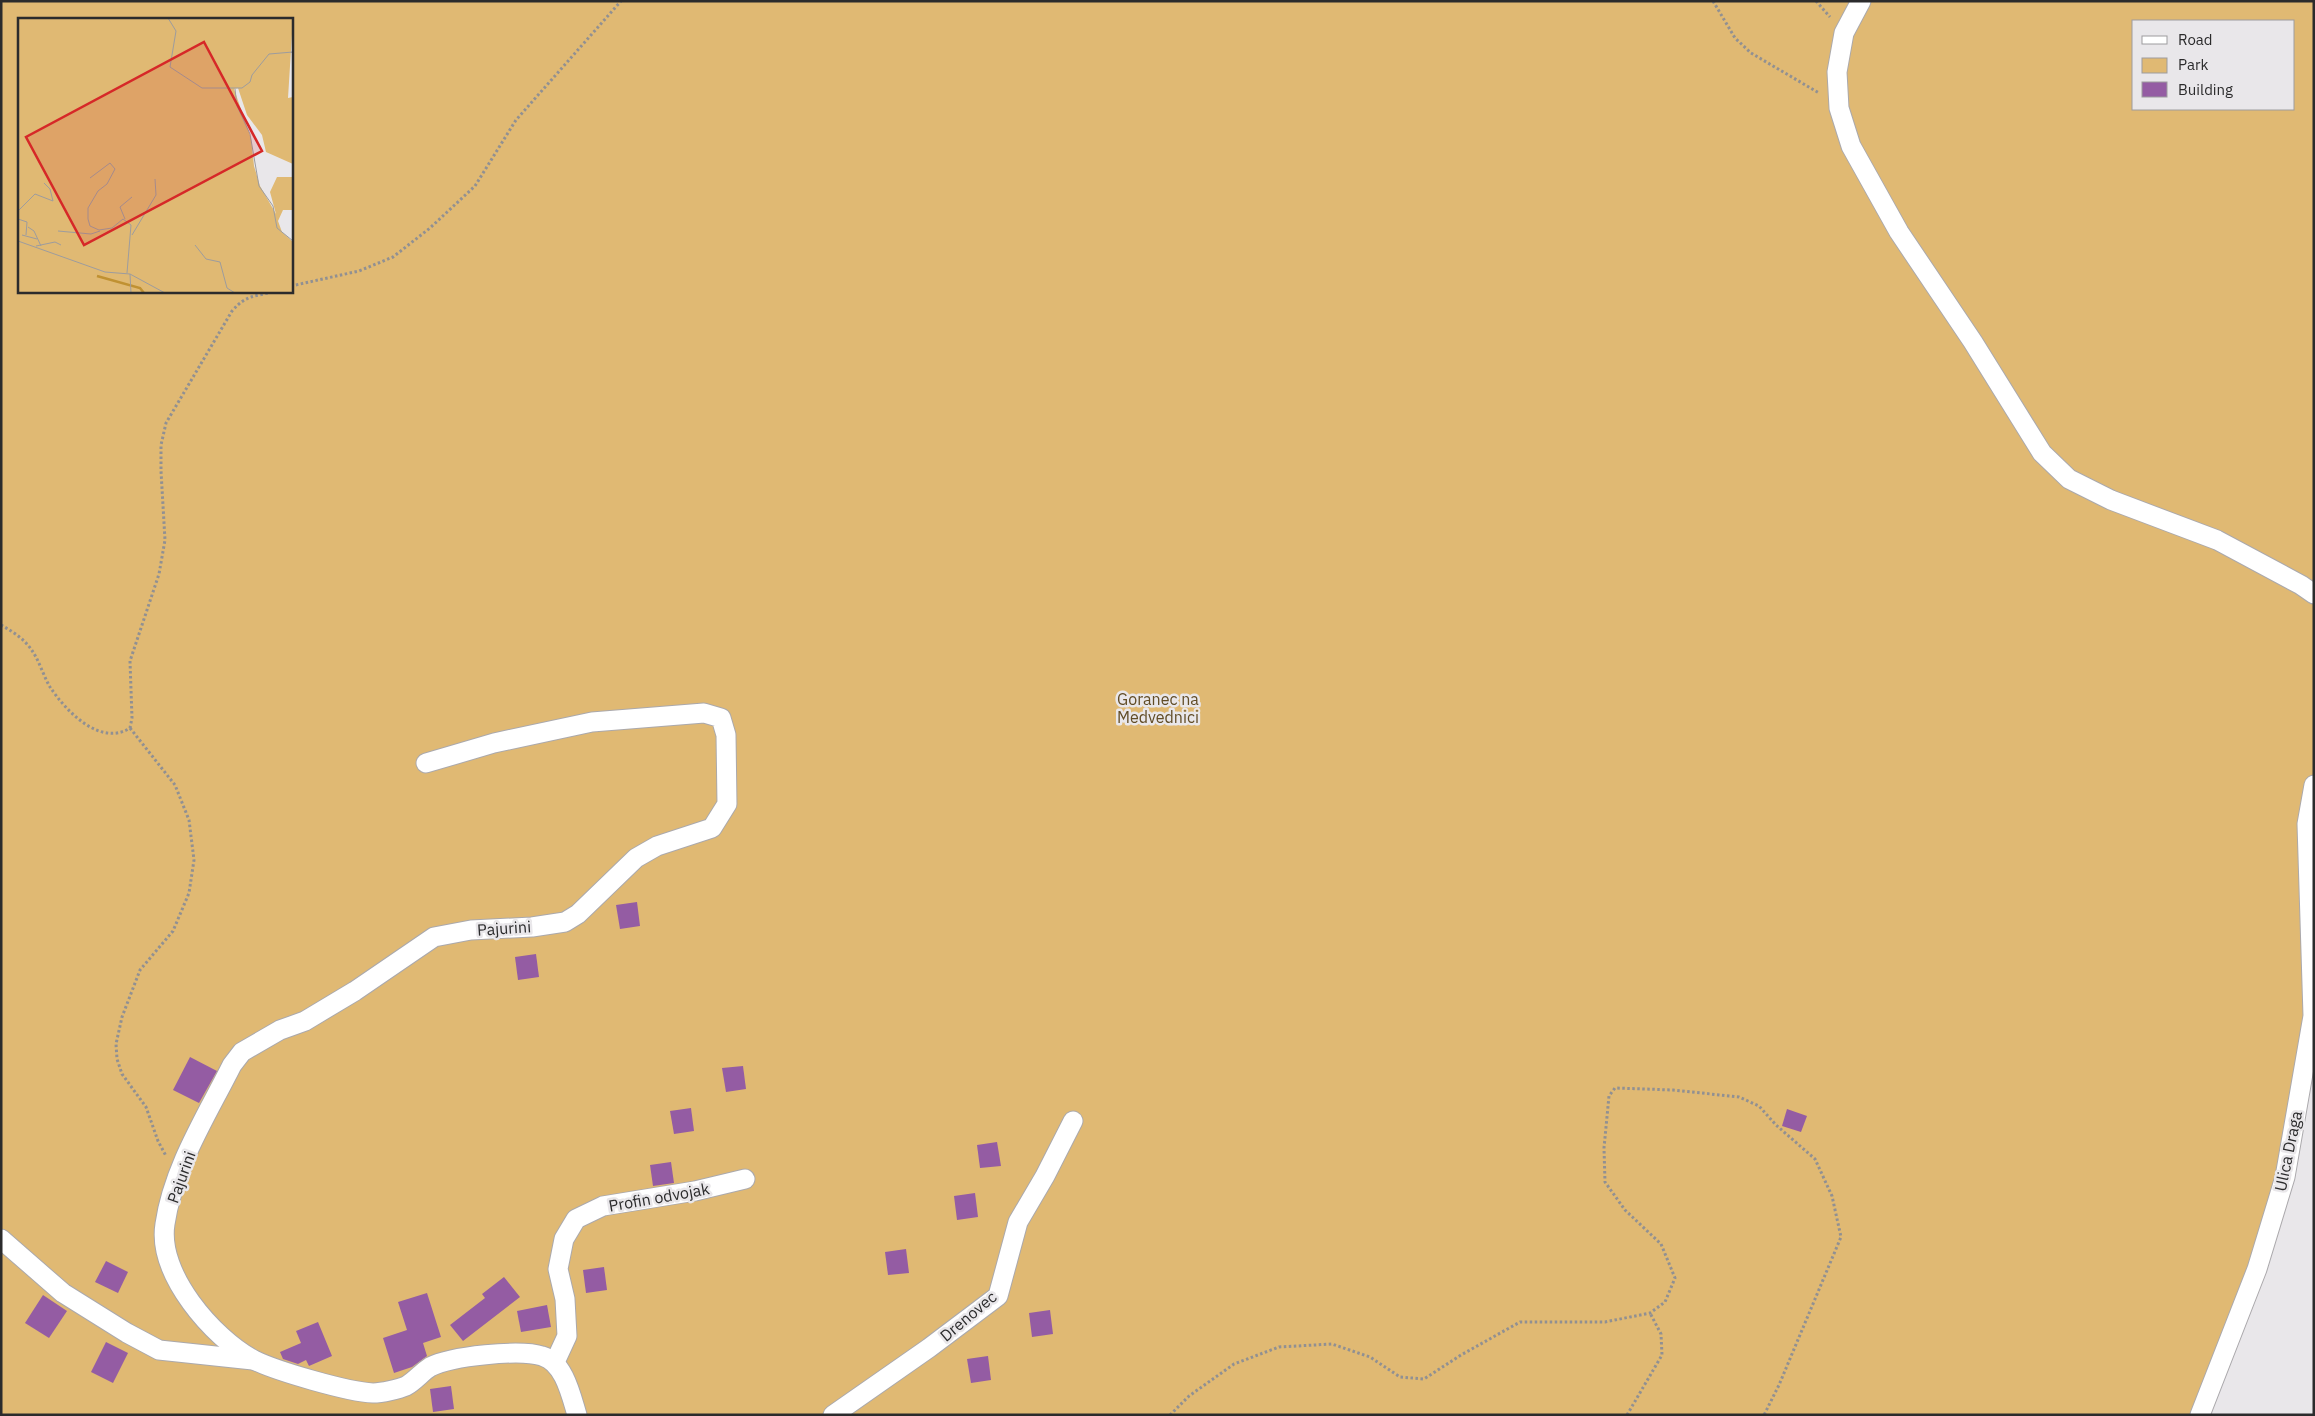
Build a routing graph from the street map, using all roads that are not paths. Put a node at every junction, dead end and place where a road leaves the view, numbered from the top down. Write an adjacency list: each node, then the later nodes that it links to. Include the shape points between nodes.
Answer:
1 (1860, 1): 2 (street, via 1844,33 1837,72 1839,108 1852,146 1899,232 2042,453 2069,479 2111,500 2217,540)
2 (2314, 594)
3 (426, 763): 8 (street, Pajurini, via 494,743 592,722 704,713 721,718 726,735 728,804 712,828 657,846 636,858 578,914 565,922 480,929 434,937 305,1021 280,1030 242,1052 232,1065 178,1178 165,1225 164,1247 190,1303 228,1342)
4 (2314, 785): 12 (street, Ulica Draga, via 2307,824 2313,1016 2285,1177 2257,1269)
5 (1073, 1121): 11 (street, Drenovec, via 1018,1222 998,1296)
6 (745, 1180): 9 (street, Profin odvojak, via 603,1206 576,1219 564,1239 558,1269 565,1299 567,1336)
7 (1, 1239): 8 (street, Pajurini, via 63,1293 159,1350)
8 (254, 1360): 9 (street, Pajurini, via 330,1384 374,1393 406,1386 430,1367 458,1358 522,1353 542,1356)
9 (554, 1362): 10 (street, via 570,1391)
10 (577, 1415)
11 (833, 1415)
12 (2200, 1415)

